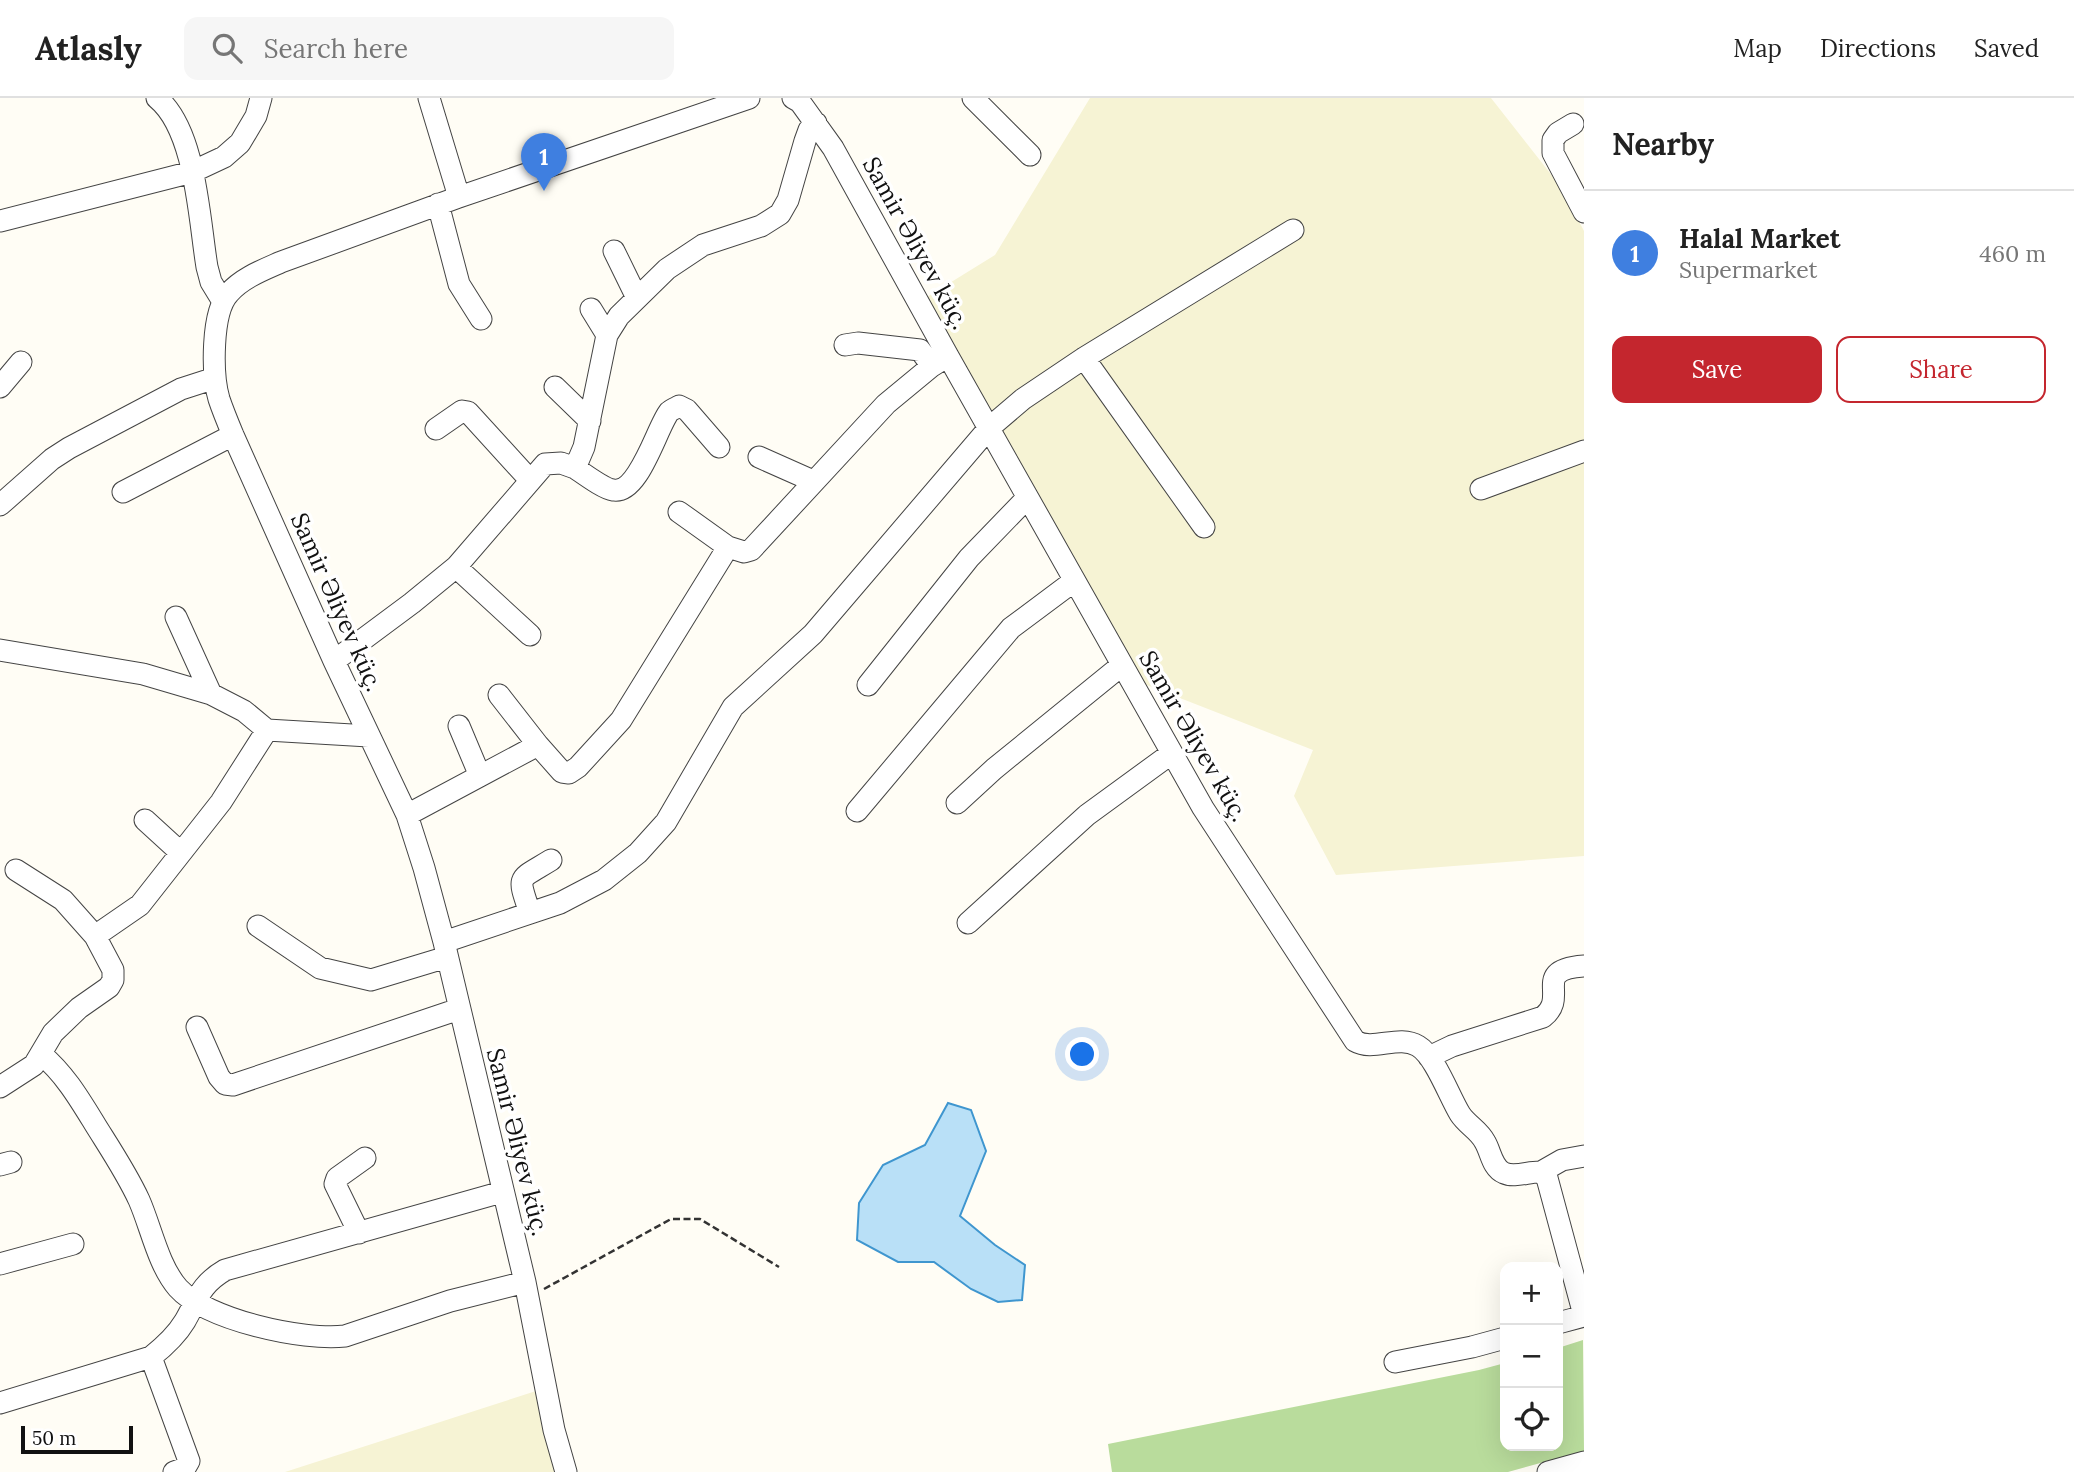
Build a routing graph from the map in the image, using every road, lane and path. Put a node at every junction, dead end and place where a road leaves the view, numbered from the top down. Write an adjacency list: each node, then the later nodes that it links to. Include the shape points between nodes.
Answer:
1 (157, 98): 10 (street, via 181,133)
2 (261, 98): 10 (street, via 240,143)
3 (429, 98): 11 (street)
4 (749, 98): 11 (street)
5 (793, 98): 7 (street, Samir Əliyev küç.)
6 (973, 98): 9 (street)
7 (816, 122): 17 (street, via 809,130 780,214 761,226 703,245 667,269); 24 (street, Samir Əliyev küç.)
8 (1573, 124): 13 (street, via 1553,140 1553,153)
9 (1030, 155)
10 (192, 173): 14 (street); 18 (street, via 207,267)
11 (459, 197): 12 (street)
12 (438, 204): 18 (street, via 281,262 242,282); 20 (street, via 460,284)
13 (1584, 212)
14 (0, 221)
15 (1293, 230): 23 (street)
16 (614, 251): 17 (street)
17 (637, 298): 21 (street)
18 (222, 300): 26 (street, Samir Əliyev küç.)
19 (591, 309): 21 (street)
20 (481, 319)
21 (607, 335): 29 (street)
22 (845, 345): 24 (street, via 920,350)
23 (1084, 358): 30 (street); 44 (street)
24 (940, 361): 30 (street, Samir Əliyev küç.); 38 (street, via 886,404)
25 (21, 362): 27 (street)
26 (215, 378): 32 (street, Samir Əliyev küç.); 42 (street, via 181,389 69,448)
27 (0, 387)
28 (555, 387): 29 (street)
29 (590, 421): 36 (street)
30 (989, 428): 41 (street, Samir Əliyev küç.); 69 (street, via 813,634 733,707 666,822 638,853 604,880)
31 (436, 429): 37 (street, via 462,411 468,412)
32 (233, 435): 40 (street); 51 (street, Samir Əliyev küç.)
33 (719, 447): 36 (street, via 687,410 678,406 670,411 645,463 621,489 612,490)
34 (1584, 451): 39 (street)
35 (759, 457): 38 (street)
36 (575, 468): 37 (street, via 550,462)
37 (530, 480): 46 (street)
38 (813, 481): 45 (street, via 751,550)
39 (1481, 489)
40 (123, 492)
41 (1027, 498): 47 (street, Samir Əliyev küç.); 53 (street, via 969,558)
42 (0, 505)
43 (680, 512): 45 (street)
44 (1204, 527)
45 (728, 547): 59 (street, via 621,720 578,767 562,772)
46 (456, 567): 49 (street); 51 (street)
47 (1074, 581): 52 (street, Samir Əliyev küç.); 63 (street, via 1011,628)
48 (176, 617): 54 (street)
49 (530, 635)
50 (0, 650): 54 (street, via 142,674)
51 (334, 661): 58 (street, Samir Əliyev küç.)
52 (1122, 665): 60 (street, Samir Əliyev küç.); 62 (street)
53 (868, 685)
54 (211, 694): 57 (street, via 244,711)
55 (499, 695): 59 (street)
56 (459, 726): 61 (street)
57 (267, 730): 58 (street); 66 (street, via 220,802)
58 (369, 736): 64 (street, Samir Əliyev küç.)
59 (538, 745): 61 (street)
60 (1172, 753): 70 (street, via 1087,815); 78 (street, Samir Əliyev küç., via 1355,1041 1362,1045 1409,1042)
61 (480, 776): 64 (street)
62 (957, 803)
63 (857, 811)
64 (407, 815): 73 (street, Samir Əliyev küç.)
65 (145, 820): 66 (street)
66 (180, 852): 72 (street, via 140,905)
67 (551, 860): 69 (street, via 522,878)
68 (16, 870): 72 (street, via 63,900)
69 (530, 913): 73 (street)
70 (968, 923)
71 (258, 926): 73 (street, via 320,968 371,981)
72 (95, 936): 77 (street, via 113,970 113,980 53,1033)
73 (446, 950): 75 (street, Samir Əliyev küç.)
74 (1584, 966): 78 (street, via 1559,971 1554,977 1553,1004 1544,1017)
75 (459, 1009): 76 (street, via 233,1085 219,1077); 83 (street, Samir Əliyev küç.)
76 (197, 1027)
77 (41, 1054): 79 (street); 90 (street, via 65,1077 120,1164 164,1263 178,1287)
78 (1429, 1057): 82 (street, via 1461,1116 1479,1132 1501,1172)
79 (0, 1087)
80 (1584, 1156): 82 (street, via 1562,1160)
81 (365, 1158): 84 (street, via 335,1184)
82 (1541, 1172): 88 (street, via 1551,1187)
83 (502, 1192): 84 (street); 89 (street, Samir Əliyev küç.)
84 (359, 1233): 90 (street, via 225,1270 203,1286)
85 (73, 1244): 86 (street)
86 (0, 1264)
87 (779, 1268): 89 (path, via 700,1219 671,1219 555,1283)
88 (1581, 1287): 91 (street)
89 (526, 1289): 90 (street, via 450,1301 331,1338 258,1326); 99 (street, Samir Əliyev küç.)
90 (195, 1301): 94 (street, via 169,1343)
91 (1584, 1316): 92 (street)
92 (1563, 1322)
93 (1500, 1339): 95 (street)
94 (151, 1357): 96 (street); 98 (street, via 189,1461)
95 (1395, 1362)
96 (0, 1403)
97 (1584, 1462): 100 (street)
98 (174, 1472)
99 (566, 1472)
100 (1548, 1472)

